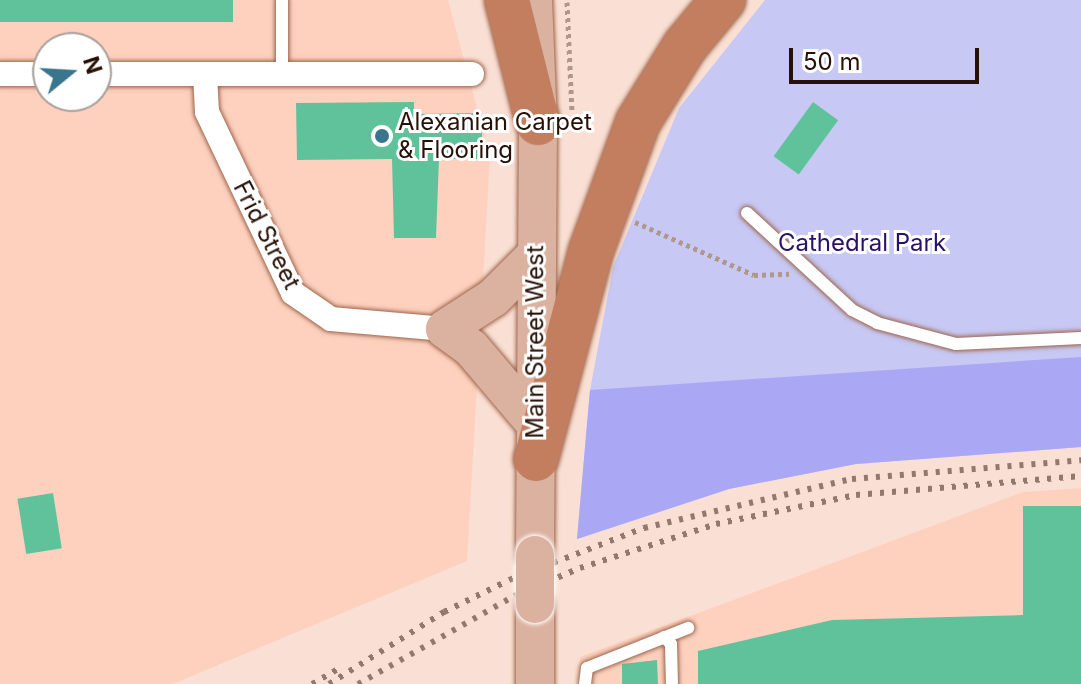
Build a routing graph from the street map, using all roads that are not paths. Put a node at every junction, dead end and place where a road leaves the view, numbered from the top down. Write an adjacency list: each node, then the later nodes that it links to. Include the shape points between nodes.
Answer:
1 (282, 0): 9 (lane)
2 (507, 0): 11 (highway)
3 (533, 0): 11 (main road, Main Street West)
4 (723, 0): 16 (highway, via 685,46 638,122 599,223)
5 (0, 74): 6 (street)
6 (32, 74)
7 (112, 74): 8 (street)
8 (205, 74): 9 (street); 14 (street, Frid Street, via 207,112 293,293 331,319)
9 (282, 74): 10 (street)
10 (472, 74)
11 (538, 123): 13 (main road, Main Street West)
12 (747, 213): 15 (lane, via 852,310 877,323 956,344)
13 (535, 256): 14 (main road, via 493,298); 16 (main road, Main Street West)
14 (445, 329): 16 (main road, via 479,356)
15 (1081, 338)
16 (534, 440): 19 (main road, Main Street West, bridge)
17 (688, 628): 18 (lane)
18 (664, 637): 20 (lane, via 587,668); 21 (lane, via 671,644)
19 (535, 684)
20 (585, 684)
21 (672, 684)

